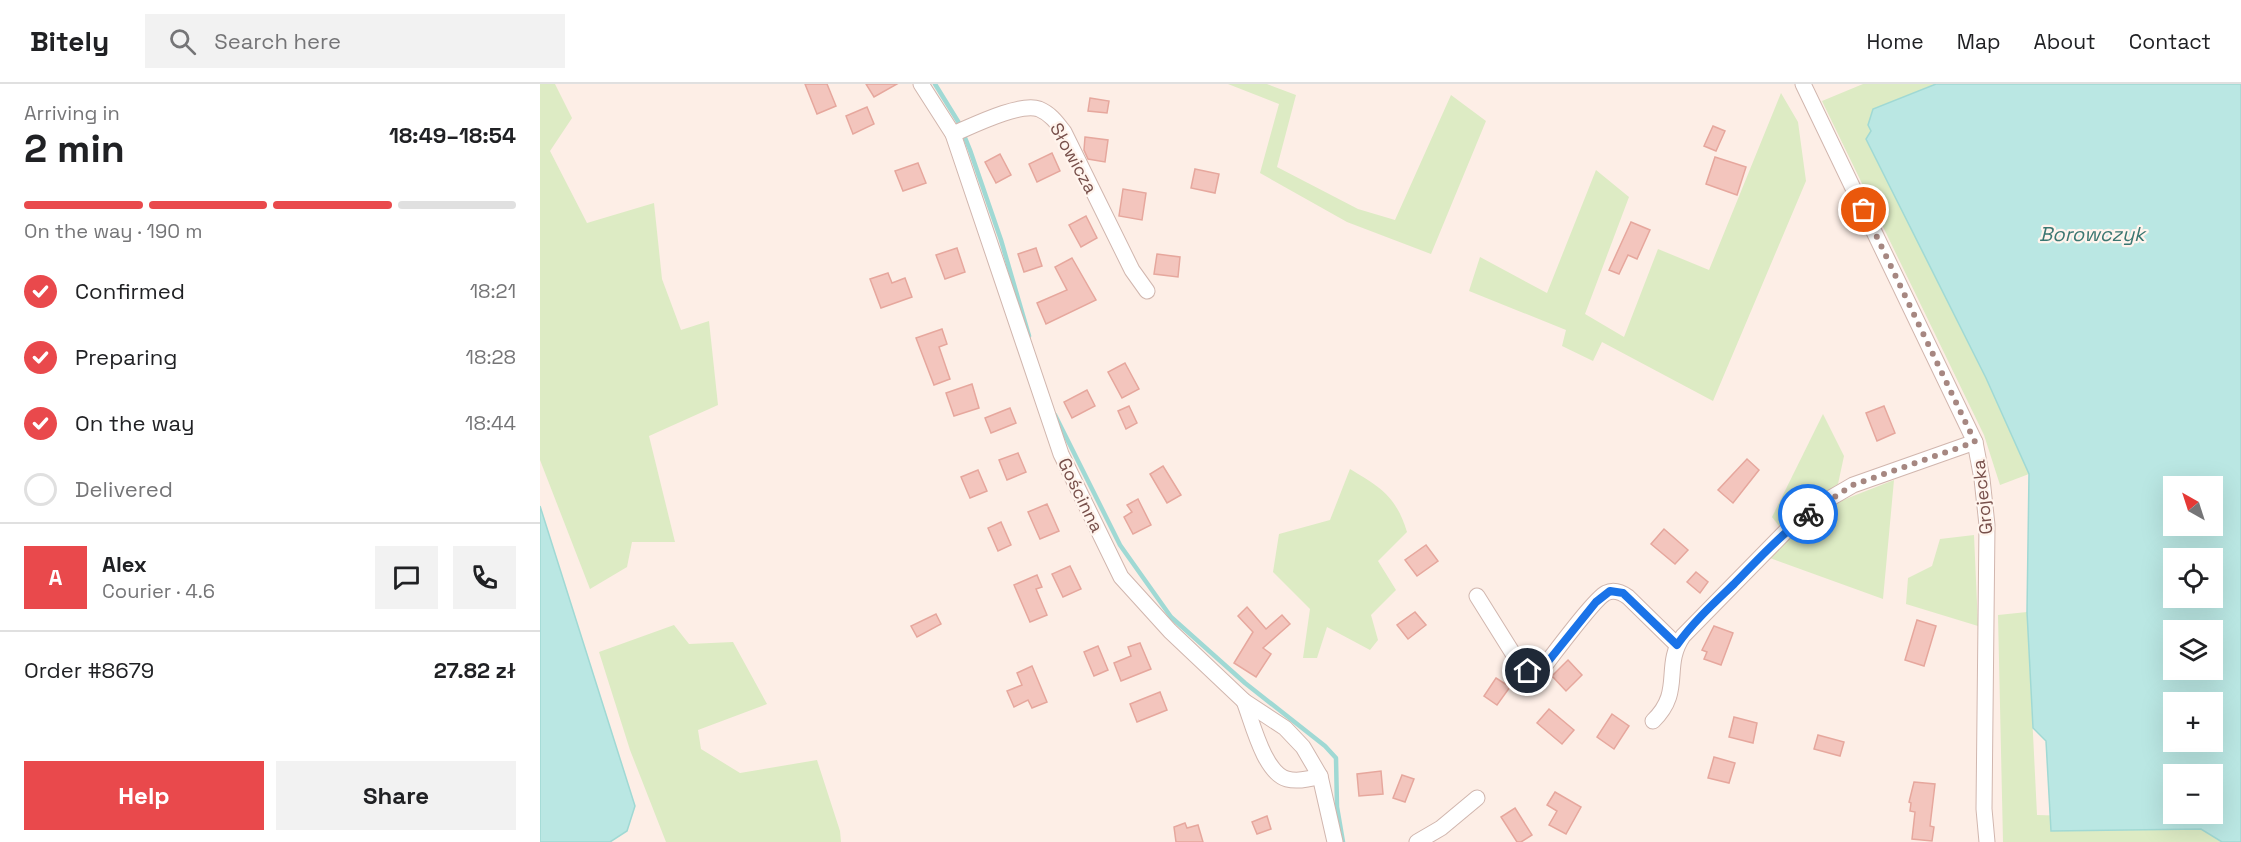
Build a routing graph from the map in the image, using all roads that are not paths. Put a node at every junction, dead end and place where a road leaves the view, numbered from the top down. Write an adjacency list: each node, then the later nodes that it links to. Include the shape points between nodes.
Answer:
1 (921, 84): 3 (street, Gościnna)
2 (1803, 84): 5 (street, Grojecka)
3 (953, 134): 4 (street, Słowicza, via 1015,110 1038,108 1052,116 1064,132 1132,270); 8 (street, Gościnna, via 1061,454 1121,577 1170,631)
4 (1148, 291)
5 (1975, 442): 7 (street, via 1853,485 1822,503 1788,529); 14 (street, Grojecka, via 1987,525)
6 (1477, 596): 7 (street, via 1528,671 1542,669 1596,602 1610,591 1623,593)
7 (1677, 645): 9 (street, via 1670,697)
8 (1244, 701): 10 (street, Gościnna, via 1291,733); 10 (street, via 1276,772 1292,780)
9 (1653, 721)
10 (1320, 776): 12 (street, Gościnna)
11 (1477, 798): 13 (street)
12 (1335, 842)
13 (1417, 842)
14 (1987, 842)

